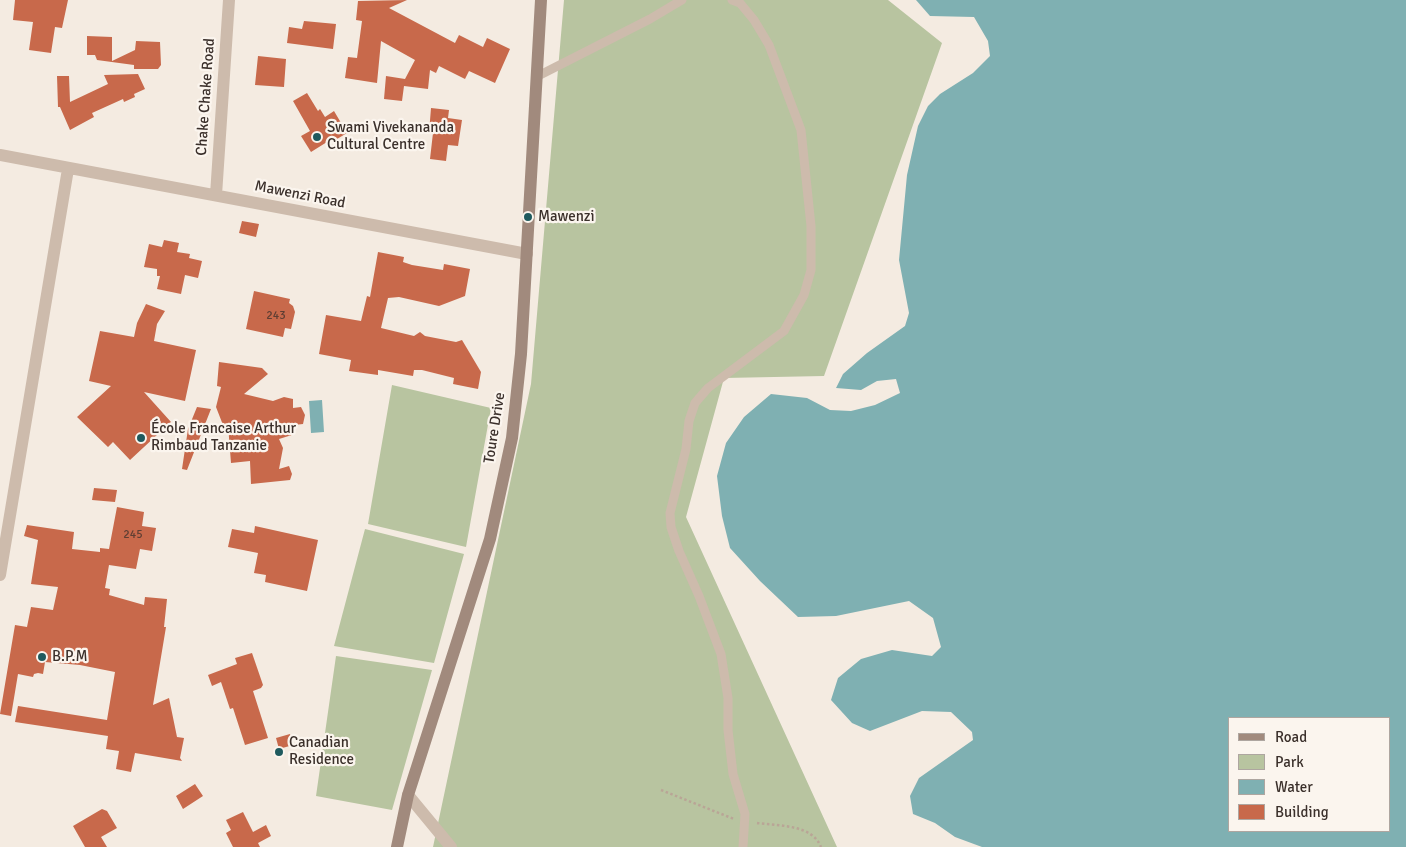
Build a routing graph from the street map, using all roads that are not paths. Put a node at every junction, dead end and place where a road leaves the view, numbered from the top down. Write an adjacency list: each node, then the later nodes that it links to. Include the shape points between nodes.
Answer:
1 (229, 0): 8 (street, Chake Chake Road)
2 (541, 0): 5 (street, Toure Drive)
3 (682, 0): 5 (lane)
4 (732, 0): 14 (lane, via 754,20 769,45 786,87 801,130 811,226 811,270 804,295 784,331 708,388 695,403 670,512 670,527 721,654 728,698 733,774 746,822)
5 (536, 77): 9 (street, Toure Drive)
6 (0, 155): 7 (street, Mawenzi Road)
7 (68, 169): 8 (street, Mawenzi Road); 10 (street)
8 (216, 195): 9 (street, Mawenzi Road)
9 (527, 254): 11 (street, Toure Drive, via 512,438 490,539)
10 (0, 575)
11 (408, 795): 12 (street, Toure Drive); 13 (street)
12 (397, 847)
13 (451, 847)
14 (743, 847)

